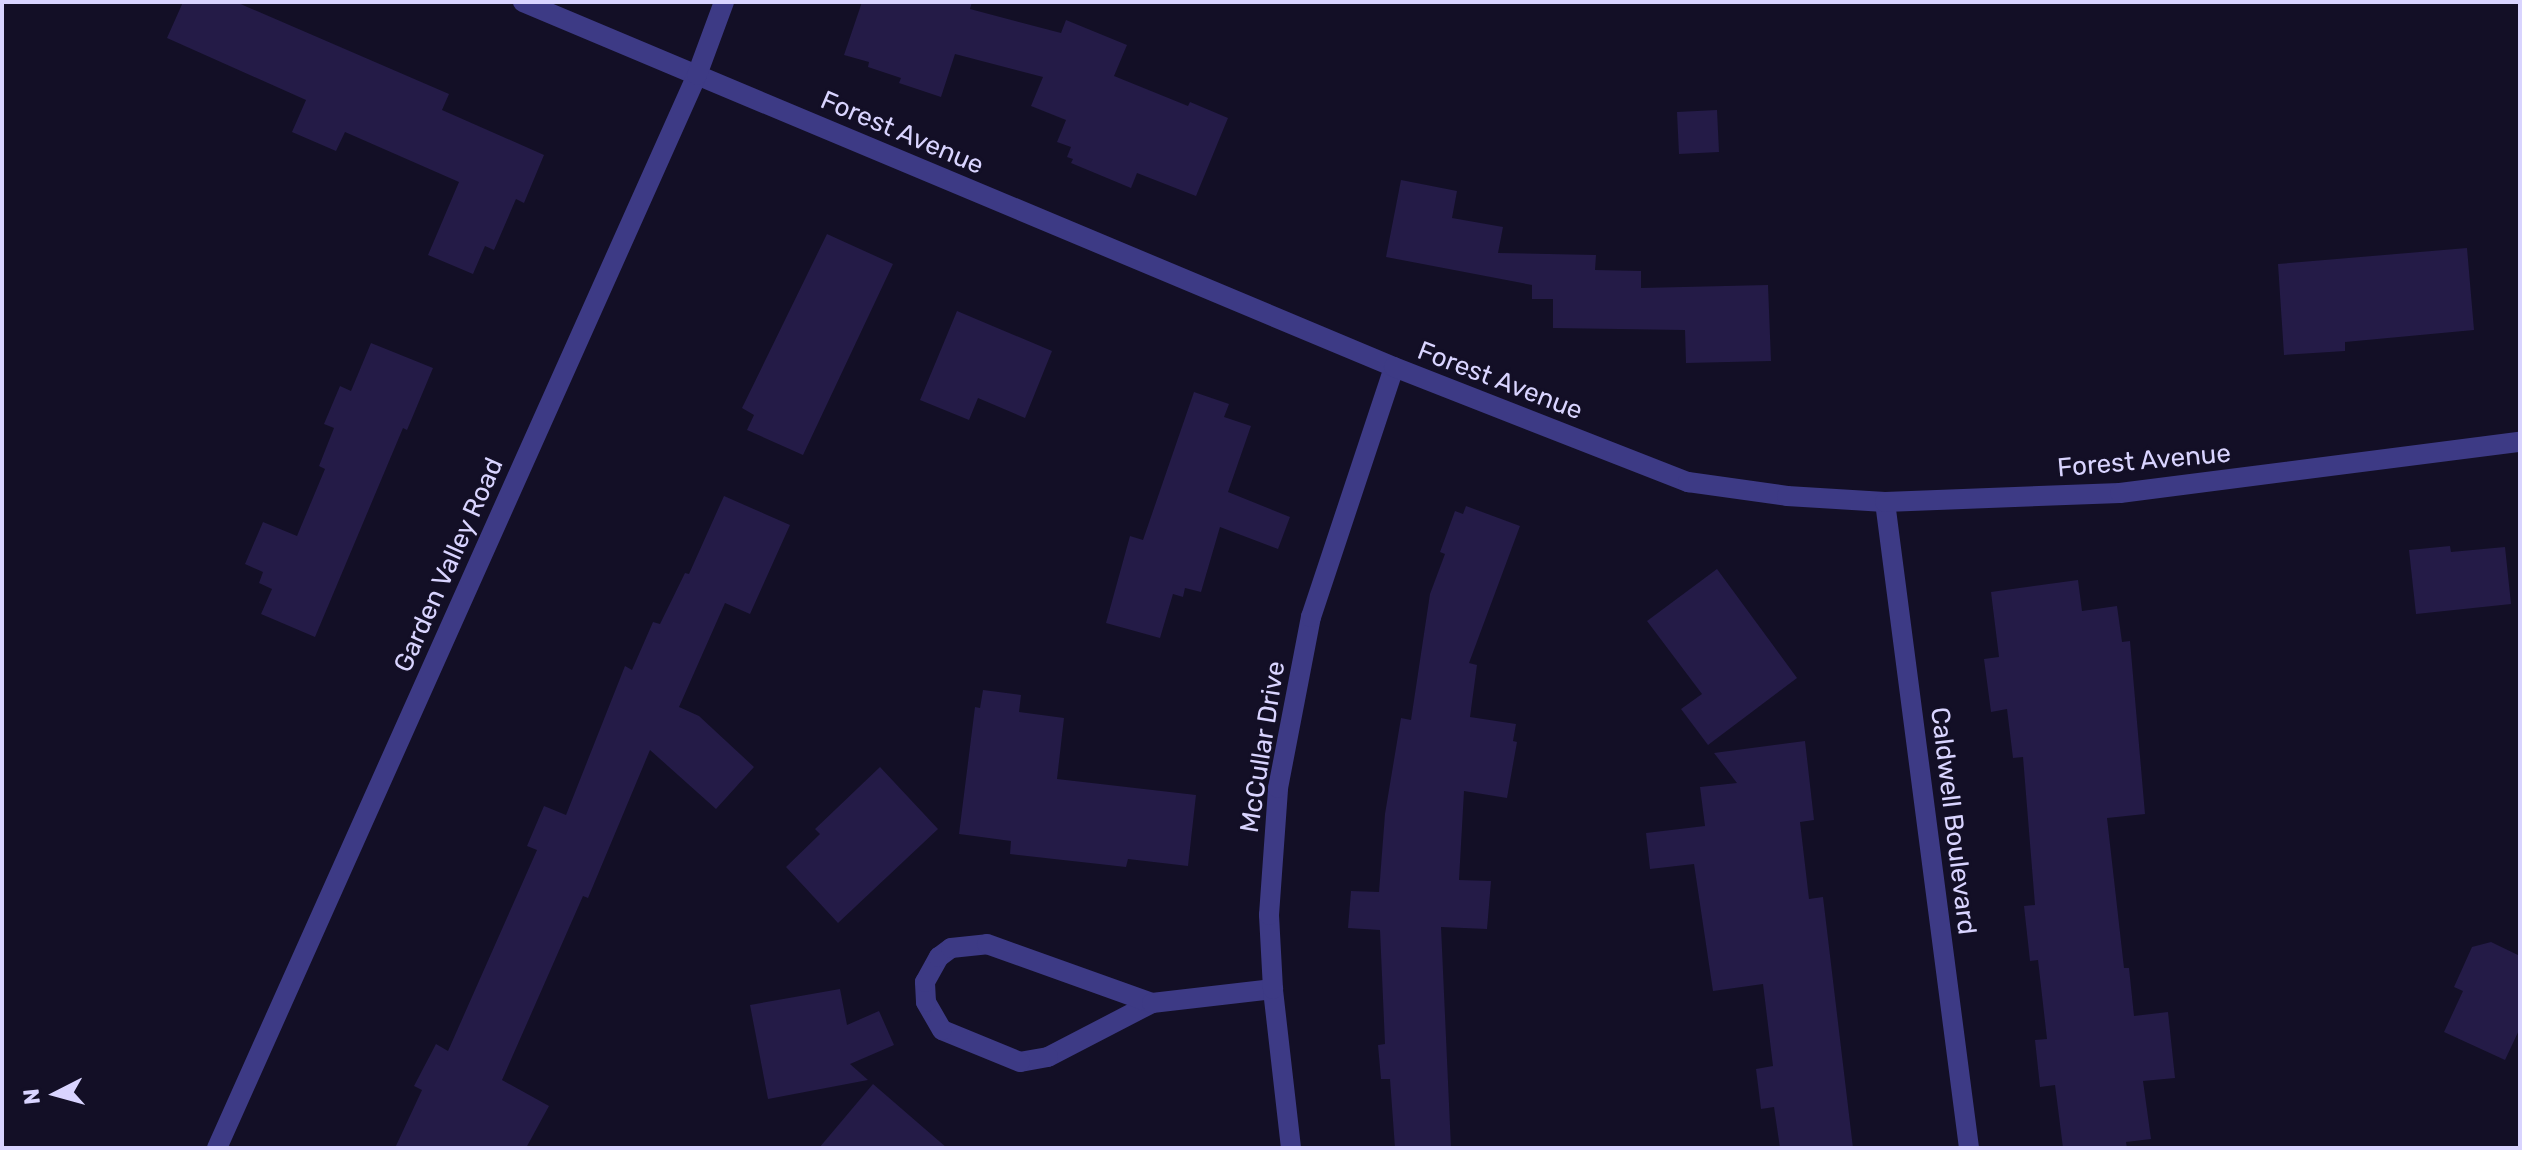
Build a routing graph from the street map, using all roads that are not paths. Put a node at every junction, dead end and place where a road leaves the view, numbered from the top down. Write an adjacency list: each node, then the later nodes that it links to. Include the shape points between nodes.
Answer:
1 (523, 2): 3 (street, Forest Avenue)
2 (724, 2): 3 (street, Garden Valley Road)
3 (697, 75): 4 (street, Forest Avenue); 9 (street, Garden Valley Road)
4 (1394, 367): 6 (street, Forest Avenue, via 1688,482); 7 (street, McCullar Drive, via 1311,617 1278,788 1269,915)
5 (2520, 442): 6 (street, Forest Avenue, via 2120,493)
6 (1885, 502): 11 (street, Caldwell Boulevard)
7 (1273, 989): 8 (street); 10 (street, McCullar Drive)
8 (1152, 1003): 8 (street, via 1048,1057 1020,1062 942,1030 926,1002 925,982 939,957 951,948 987,944)
9 (217, 1148)
10 (1291, 1148)
11 (1969, 1148)

